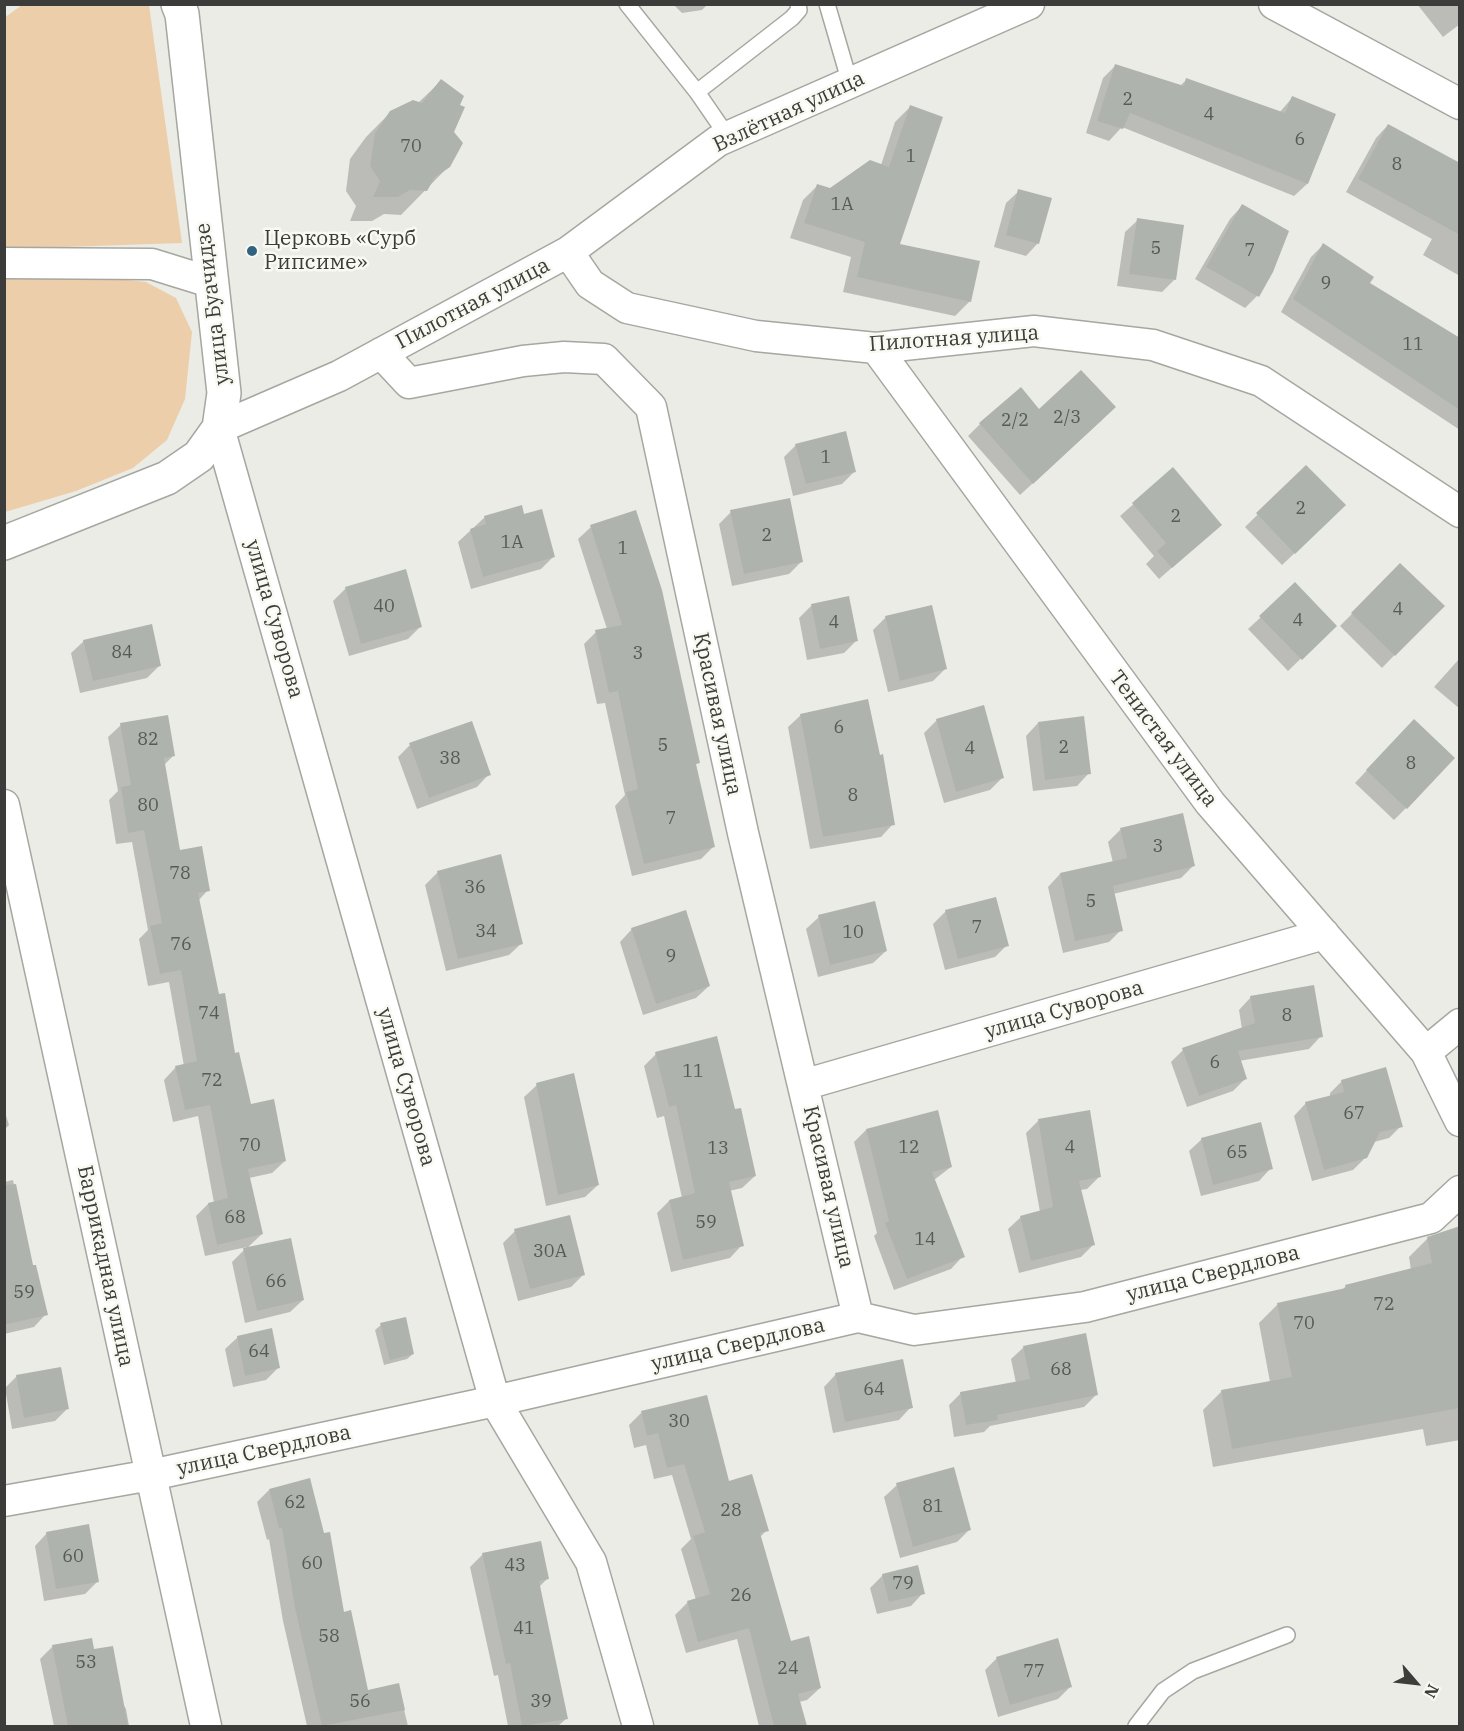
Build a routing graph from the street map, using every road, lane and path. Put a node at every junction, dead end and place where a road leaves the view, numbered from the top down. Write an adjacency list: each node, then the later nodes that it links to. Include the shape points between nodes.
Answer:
1 (627, 4): 8 (lane)
2 (798, 4): 8 (lane, via 799,10 792,18)
3 (826, 4): 7 (lane)
4 (1029, 4): 7 (street, Взлётная улица)
5 (1274, 4): 9 (street)
6 (182, 8): 13 (main road, улица Буачидзе)
7 (850, 83): 10 (street, Взлётная улица)
8 (697, 92): 10 (lane)
9 (1460, 104)
10 (728, 137): 11 (street, Взлётная улица)
11 (567, 252): 14 (street, Пилотная улица, via 590,284 627,308 756,336); 15 (street, Пилотная улица)
12 (4, 263): 13 (street, via 152,264)
13 (210, 282): 16 (main road, улица Буачидзе, via 224,393)
14 (876, 348): 17 (street, Пилотная улица, via 1034,331 1153,345 1261,381); 20 (street, Тенистая улица, via 1210,803)
15 (381, 353): 16 (street, Пилотная улица, via 339,376); 23 (street, Красивая улица, via 409,383 523,361 604,359 651,407 743,832)
16 (219, 428): 18 (main road, улица Буачидзе, via 199,456 167,478); 27 (street, улица Суворова)
17 (1460, 512)
18 (4, 543)
19 (4, 805): 28 (street, Баррикадная улица)
20 (1324, 934): 22 (street, Тенистая улица); 23 (street, улица Суворова)
21 (1460, 1024): 22 (street)
22 (1426, 1052): 24 (street, Тенистая улица)
23 (803, 1085): 26 (street, Красивая улица)
24 (1460, 1120)
25 (1460, 1191): 26 (street, улица Свердлова, via 1431,1218 1085,1307 914,1330)
26 (858, 1317): 27 (street, улица Свердлова)
27 (495, 1401): 28 (street, улица Свердлова); 32 (street, улица Суворова, via 591,1562)
28 (151, 1475): 29 (street, улица Свердлова); 31 (street, Баррикадная улица)
29 (4, 1501)
30 (1287, 1635): 33 (lane, via 1192,1671 1163,1691)
31 (206, 1726)
32 (638, 1726)
33 (1136, 1726)

